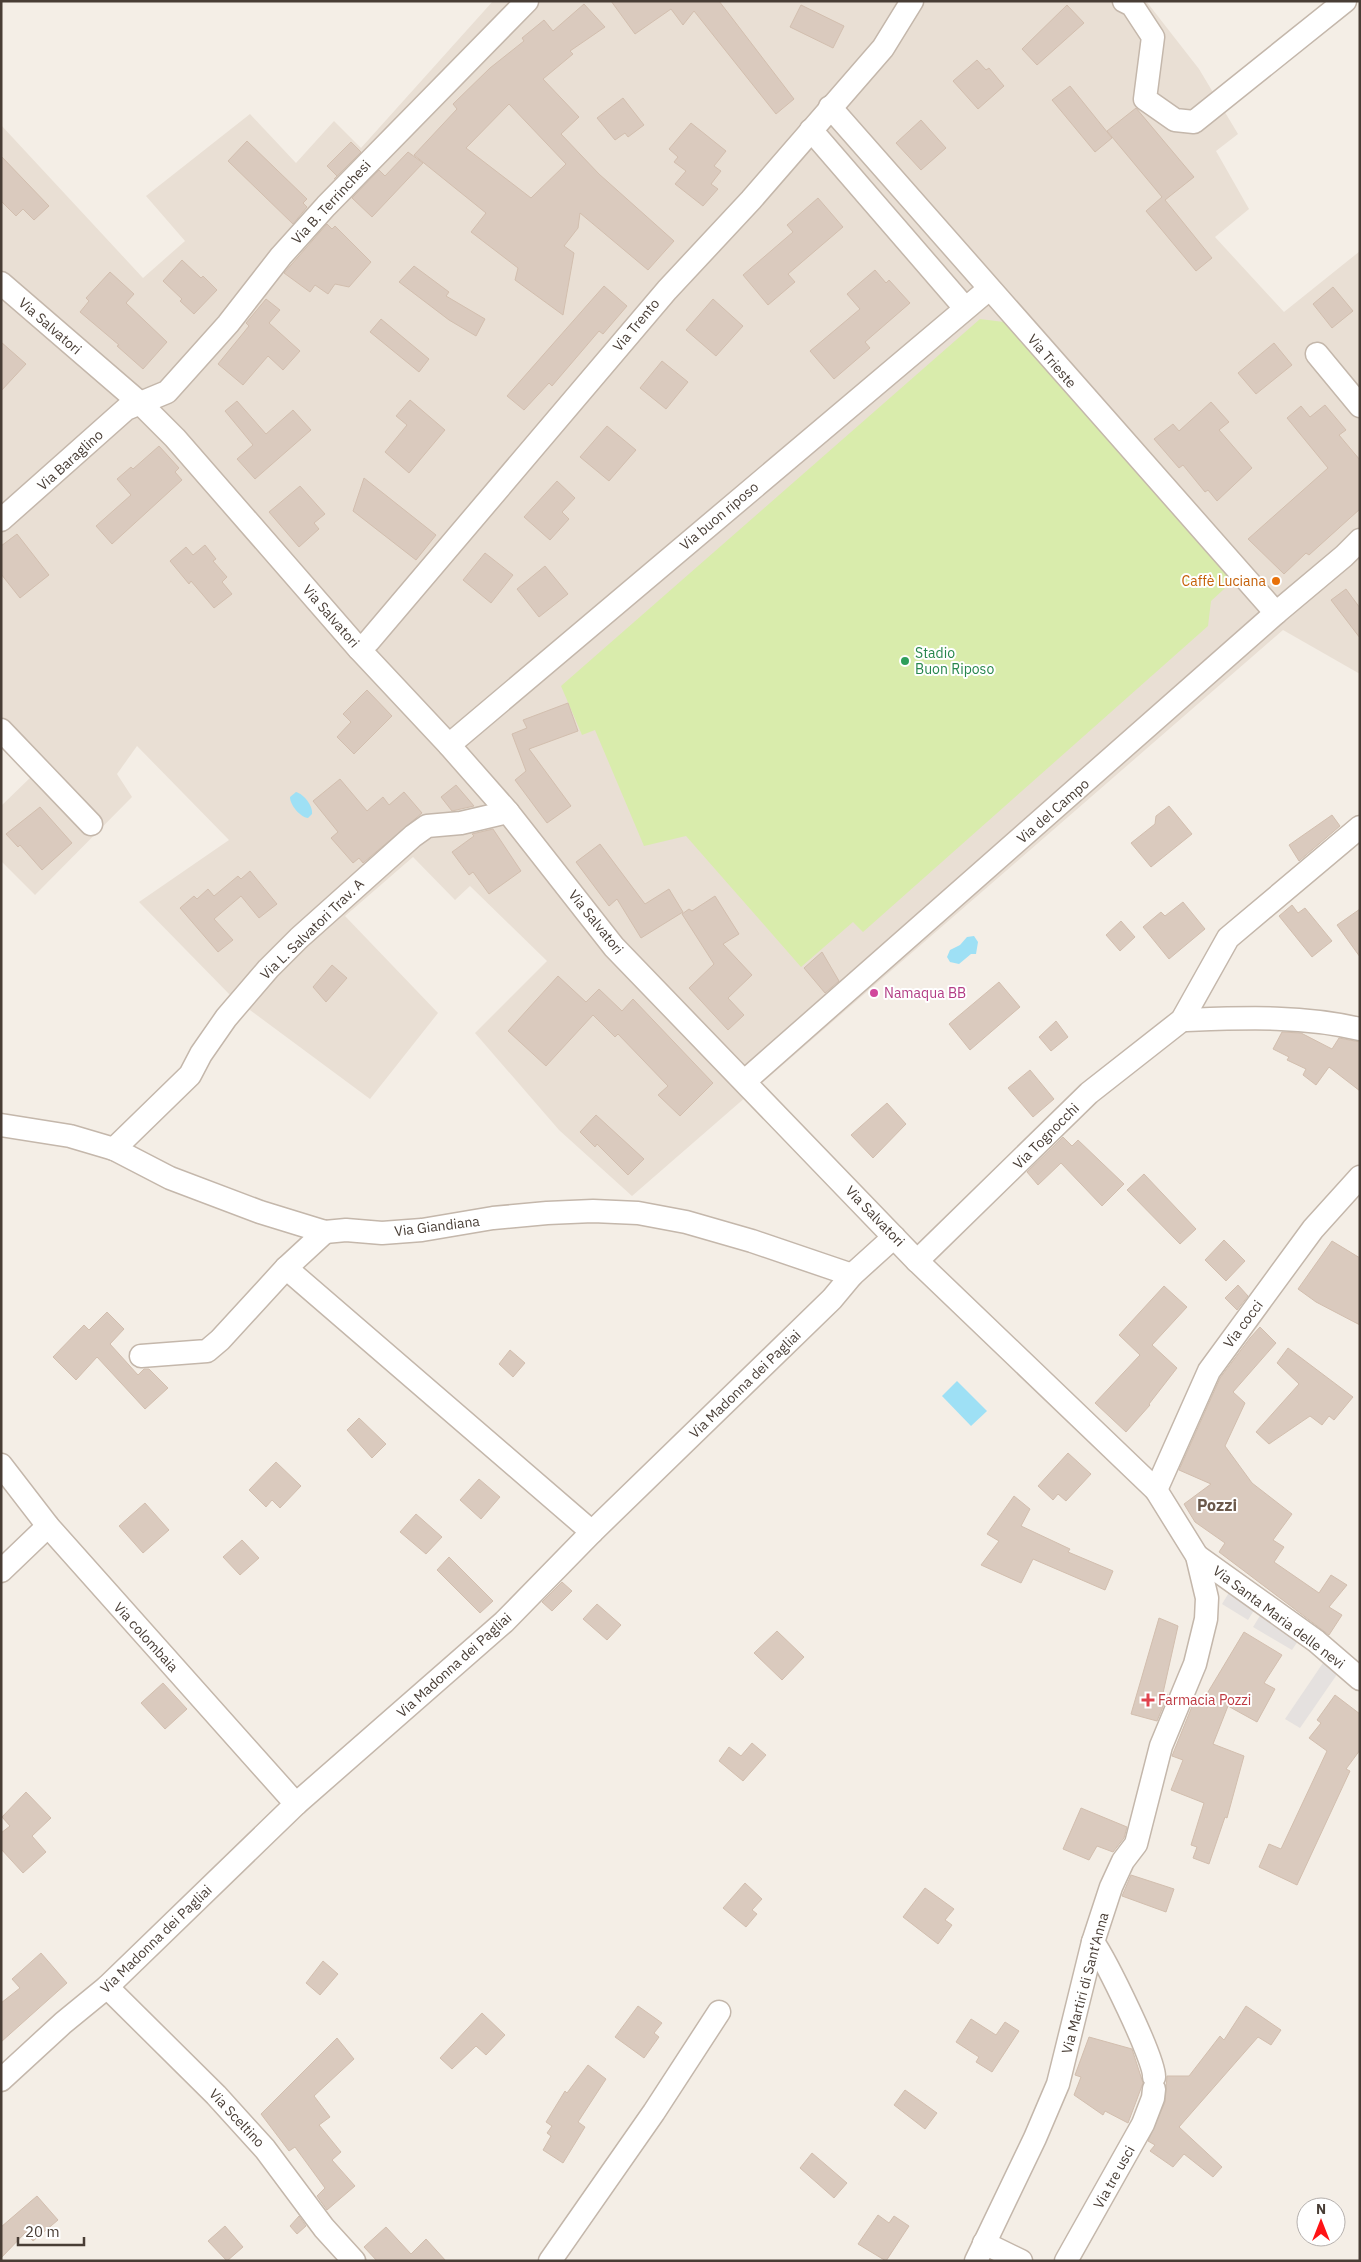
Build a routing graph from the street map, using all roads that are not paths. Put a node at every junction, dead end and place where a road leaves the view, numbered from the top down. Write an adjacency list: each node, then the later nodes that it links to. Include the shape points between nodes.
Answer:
1 (527, 1): 11 (street, Via B. Terrinchesi, via 326,206 167,392)
2 (912, 1): 5 (street, Via Trento, via 883,48)
3 (1345, 1): 4 (street, via 1194,122 1175,120 1145,99 1153,37)
4 (1128, 3)
5 (830, 107): 6 (street, Via Trento); 8 (street, Via Trieste)
6 (811, 130): 9 (street); 16 (street, Via Trento, via 667,290)
7 (1, 283): 11 (street, Via Salvatori)
8 (989, 289): 9 (street, Via buon riposo); 15 (street, Via Trieste)
9 (965, 308): 18 (street, Via buon riposo)
10 (1317, 354): 12 (street)
11 (140, 403): 13 (street, Via Baraglino, via 126,409); 16 (street, Via Salvatori, via 176,438)
12 (1360, 406)
13 (1, 520)
14 (1360, 540): 15 (street, Via del Campo)
15 (1276, 613): 24 (street, Via del Campo)
16 (359, 649): 18 (street, Via Salvatori)
17 (1, 730): 20 (street)
18 (449, 745): 19 (street, Via Salvatori)
19 (508, 812): 24 (street, Via Salvatori, via 614,947); 26 (street, Via L. Salvatori Trav. A, via 461,823 427,826 413,836 268,969 226,1018 190,1075)
20 (91, 824)
21 (1360, 827): 22 (street, Via Tognocchi, via 1228,938)
22 (1182, 1020): 23 (street, via 1265,1017 1310,1020); 30 (street, Via Tognocchi, via 1089,1093)
23 (1360, 1029)
24 (745, 1081): 29 (street, Via Salvatori)
25 (1, 1125): 26 (street, Via Giandiana, via 70,1136)
26 (114, 1149): 28 (street, Via Giandiana, via 199,1190)
27 (1360, 1177): 35 (street, Via cocci, via 1313,1229 1209,1371)
28 (325, 1232): 31 (street); 32 (street, Via Giandiana, via 422,1230 546,1213 594,1211 638,1214 705,1227)
29 (894, 1238): 30 (street, Via Salvatori); 32 (street, Via Madonna dei Pagliai)
30 (917, 1261): 35 (street, Via Salvatori)
31 (286, 1268): 33 (street, via 207,1351); 37 (street)
32 (852, 1276): 37 (street, Via Madonna dei Pagliai)
33 (141, 1356)
34 (1, 1465): 36 (street, Via colombaia)
35 (1156, 1490): 38 (street, Via Salvatori)
36 (48, 1526): 39 (street); 41 (street, Via colombaia)
37 (592, 1532): 41 (street, Via Madonna dei Pagliai, via 504,1622)
38 (1197, 1556): 40 (street, Via Santa Maria delle nevi, via 1316,1640); 42 (street, Via Martiri di Sant'Anna, via 1207,1598 1206,1619 1194,1664 1161,1746 1136,1844 1123,1861 1111,1887)
39 (1, 1571)
40 (1360, 1679)
41 (296, 1804): 43 (street, Via Madonna dei Pagliai)
42 (1093, 1942): 46 (street, Via Martiri di Sant'Anna, via 1058,2084); 50 (street, Via tre usci, via 1104,1957 1150,2056 1153,2098 1143,2124)
43 (107, 1987): 45 (street, Via Madonna dei Pagliai); 47 (street, Via Sceltino, via 259,2142 324,2228)
44 (719, 2012): 48 (street)
45 (1, 2080)
46 (980, 2252): 49 (street)
47 (354, 2261)
48 (550, 2261)
49 (1021, 2261)
50 (1066, 2261)

